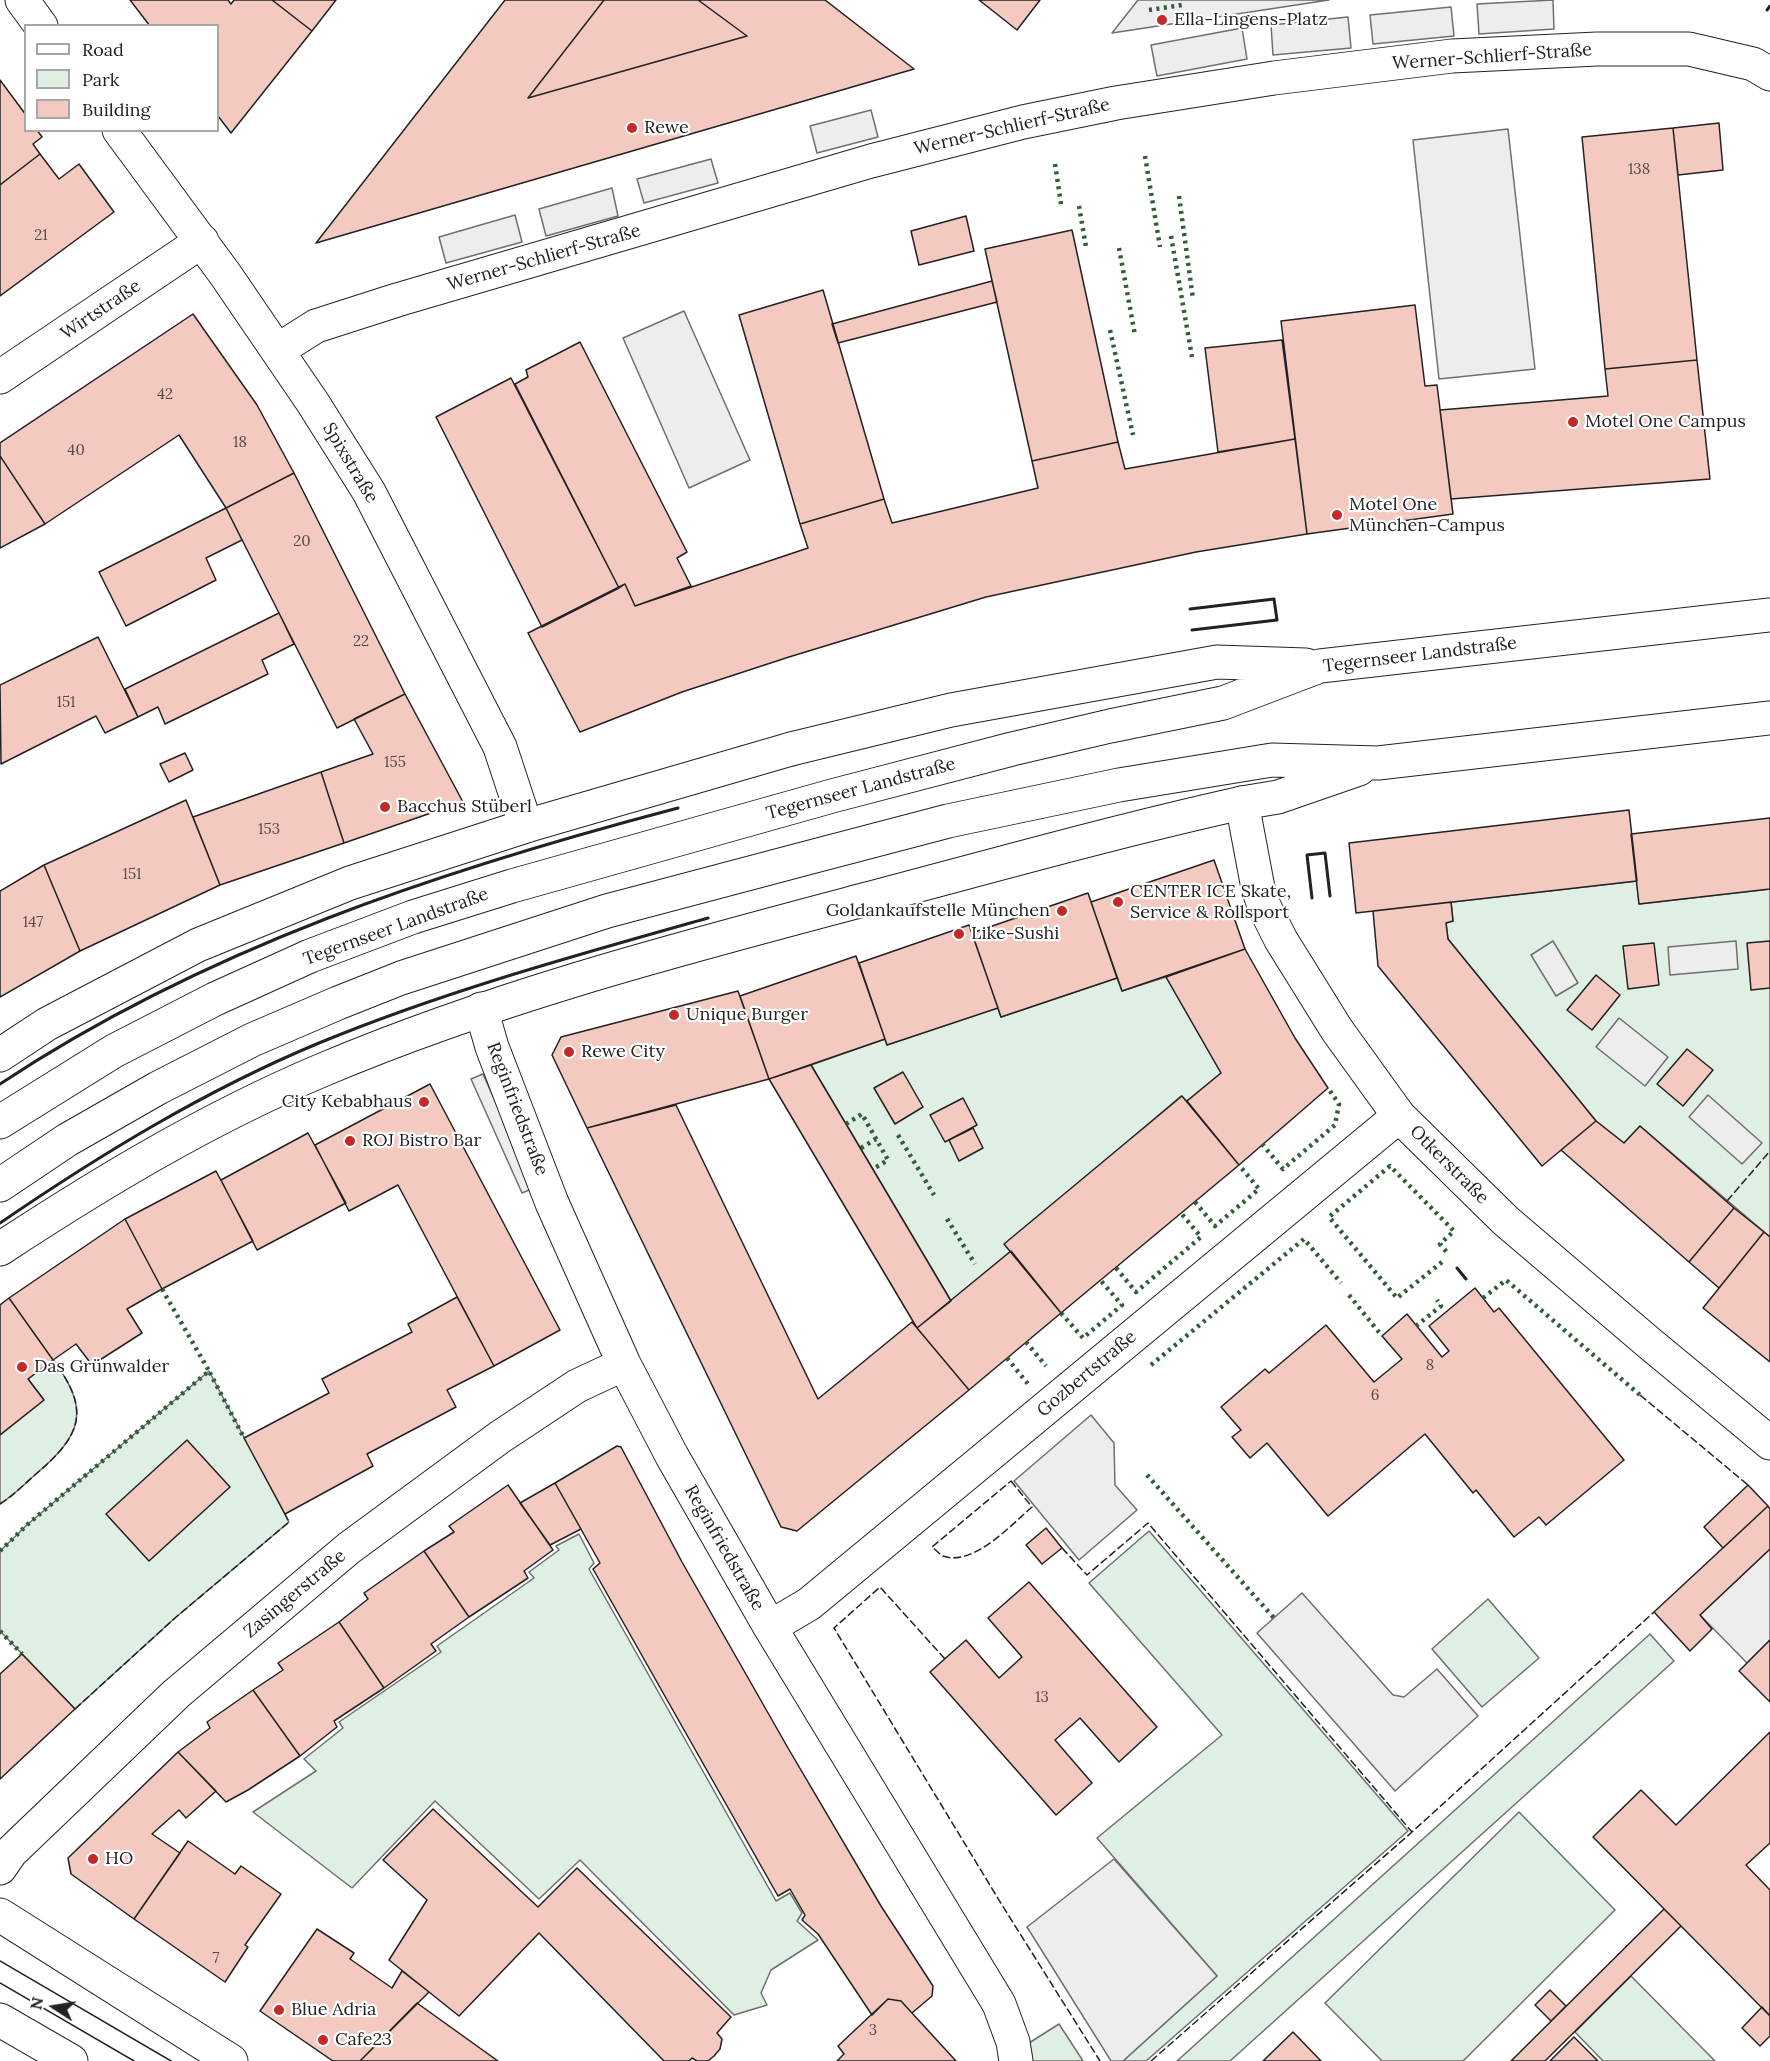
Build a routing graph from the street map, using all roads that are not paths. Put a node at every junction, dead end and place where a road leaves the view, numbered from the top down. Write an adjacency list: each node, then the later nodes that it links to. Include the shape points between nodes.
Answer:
1 (22, 0): 2 (main road)
2 (40, 24)
3 (1770, 74): 6 (main road, Werner-Schlierf-Straße, via 1752,64 1689,49 1597,49 1452,56 1116,103 871,161 397,300 316,326)
4 (120, 132): 5 (main road, Spixstraße)
5 (202, 241): 6 (main road, Spixstraße); 7 (main road, Wirtstraße)
6 (278, 350): 13 (main road, Spixstraße, via 369,492 500,747)
7 (0, 377)
8 (1770, 615): 9 (main road, Tegernseer Landstraße)
9 (1320, 666): 13 (main road, via 1217,662 951,710 792,749); 17 (main road, Tegernseer Landstraße, via 1223,703 1110,726 867,787 512,885 413,917 310,956 215,999 114,1050)
10 (1770, 718): 11 (main road)
11 (1378, 763): 12 (main road, via 1278,797); 18 (main road, via 1272,760 1119,785 948,821 596,915 401,978 252,1040 67,1140)
12 (1242, 804): 14 (main road, via 1018,858 692,945); 16 (main road, Otkerstraße, via 1258,888 1281,940 1337,1030)
13 (526, 826): 15 (main road, via 350,883 198,945 47,1024)
14 (481, 1009): 19 (main road, via 356,1056 258,1100 163,1148); 20 (main road, Reginfriedstraße, via 552,1203)
15 (0, 1055)
16 (1400, 1116): 21 (main road, Otkerstraße, via 1506,1221); 22 (main road, Gozbertstraße, via 809,1604)
17 (0, 1122)
18 (0, 1185)
19 (0, 1249)
20 (624, 1364): 22 (main road, Reginfriedstraße); 23 (main road, Zasingerstraße, via 577,1386 500,1437 349,1548 176,1694 10,1852)
21 (1770, 1443)
22 (770, 1627): 28 (main road, Reginfriedstraße, via 999,2004)
23 (0, 1868)
24 (0, 1915): 27 (main road)
25 (0, 2020): 26 (main road)
26 (71, 2061)
27 (231, 2061)
28 (1016, 2061)

